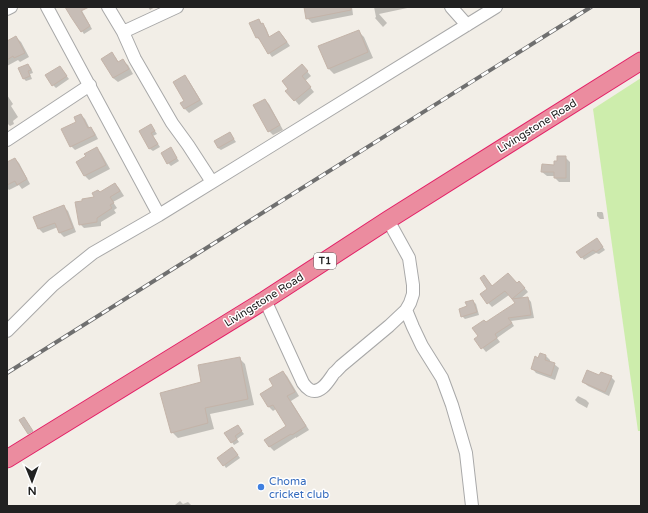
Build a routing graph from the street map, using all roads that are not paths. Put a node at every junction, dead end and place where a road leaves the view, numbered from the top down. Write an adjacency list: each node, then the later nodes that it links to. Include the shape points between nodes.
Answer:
1 (10, 7): 7 (street)
2 (48, 7): 11 (street)
3 (108, 7): 9 (street)
4 (177, 7): 9 (street)
5 (451, 7): 8 (street)
6 (496, 7): 8 (street)
7 (7, 9)
8 (467, 25): 13 (street)
9 (123, 32): 13 (street, via 135,59 172,123)
10 (641, 61): 15 (highway, Livingstone Road / T1)
11 (90, 85): 12 (street); 14 (street)
12 (7, 140)
13 (212, 182): 14 (street)
14 (159, 215): 18 (street, via 94,252 53,285)
15 (388, 220): 16 (highway, Livingstone Road / T1); 17 (street, via 409,258 412,271 413,294)
16 (265, 300): 17 (street, via 302,383 313,391 324,386 338,369); 19 (highway, Livingstone Road / T1)
17 (406, 310): 20 (street, via 422,346 442,378 452,405 466,453)
18 (7, 331)
19 (7, 459)
20 (472, 506)

